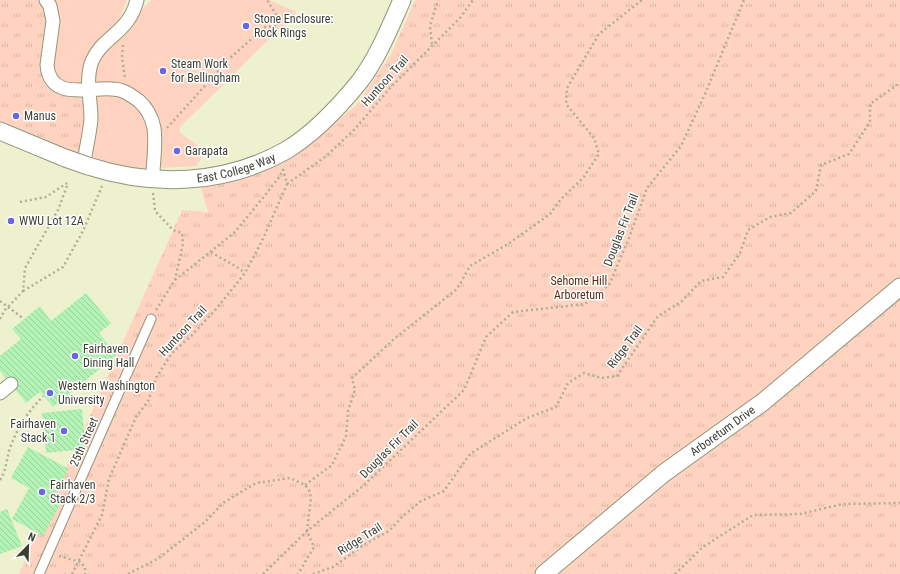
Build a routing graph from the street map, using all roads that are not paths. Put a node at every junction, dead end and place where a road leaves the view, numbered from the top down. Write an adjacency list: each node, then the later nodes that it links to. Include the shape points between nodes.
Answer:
1 (46, 0): 4 (street, via 53,21 48,72 60,88)
2 (138, 0): 4 (street, via 124,27 96,53 89,74)
3 (402, 0): 6 (street, East College Way, via 361,80 325,120 285,151 244,168 199,179 153,180 106,172)
4 (89, 89): 6 (street, via 91,119); 7 (street, via 113,88 144,105 154,127)
5 (0, 131): 6 (street, East College Way, bridge, via 65,158)
6 (86, 161)
7 (153, 171)
8 (900, 287): 13 (street, Arboretum Drive, via 763,402 664,473)
9 (151, 319): 12 (lane, 25th Street)
10 (11, 384): 11 (street)
11 (0, 392)
12 (39, 574)
13 (544, 574)

